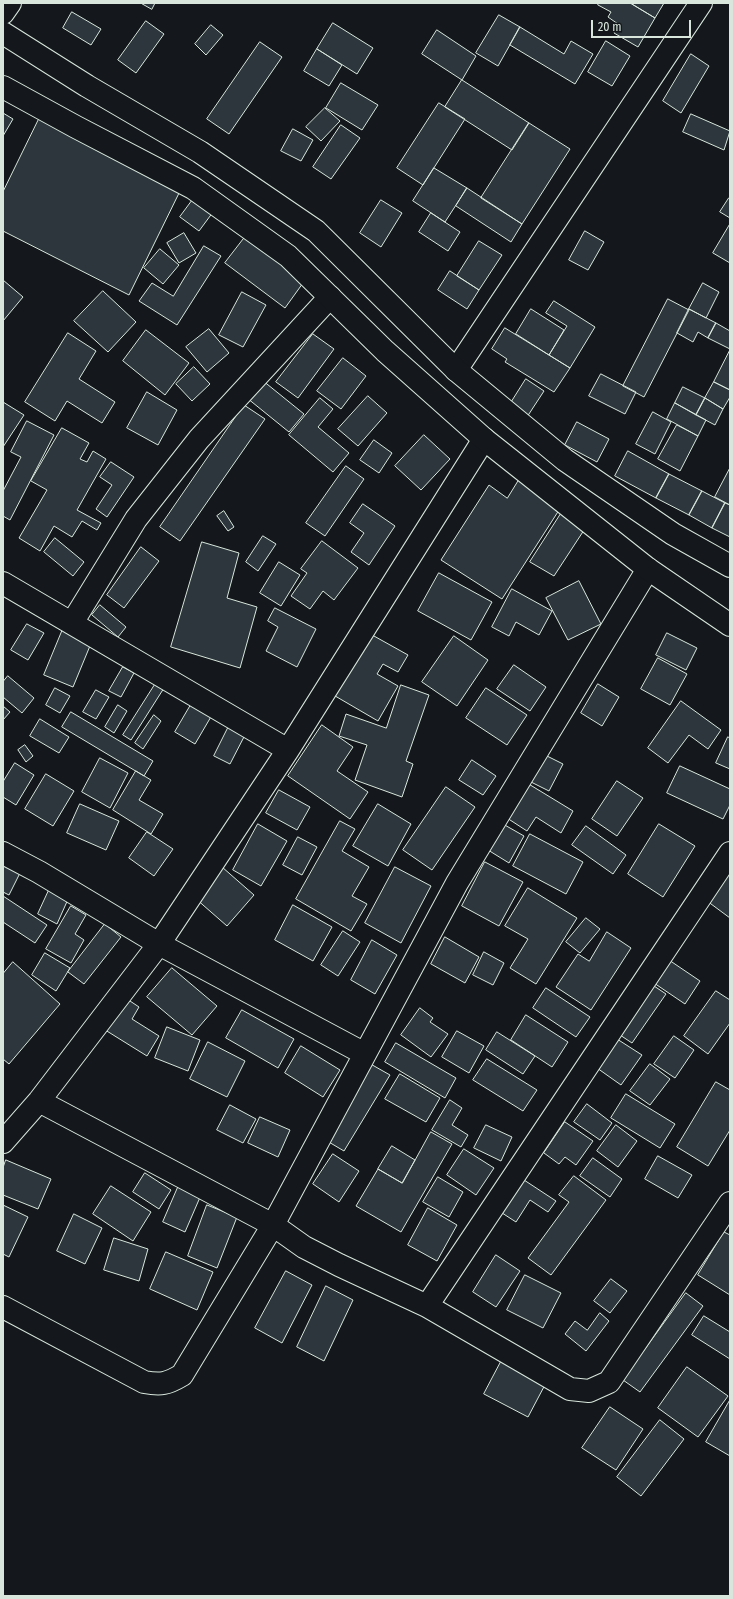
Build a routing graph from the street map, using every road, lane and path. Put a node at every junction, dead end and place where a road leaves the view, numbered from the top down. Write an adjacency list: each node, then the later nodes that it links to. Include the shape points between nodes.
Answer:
1 (10, 3): 3 (street)
2 (701, 3): 7 (street)
3 (3, 13)
4 (3, 33): 7 (street, via 200,152 316,231)
5 (3, 86): 6 (street, via 193,188 288,256)
6 (330, 297): 8 (street, via 385,351); 12 (street, via 199,439 155,494 136,519)
7 (456, 370): 9 (street, via 566,460 673,534)
8 (484, 439): 10 (street); 14 (street)
9 (730, 566)
10 (648, 568): 13 (street); 18 (street, via 457,883)
11 (3, 583): 12 (street)
12 (72, 623): 14 (street)
13 (730, 625)
14 (288, 750): 17 (street)
15 (3, 853): 17 (street)
16 (730, 853): 23 (street)
17 (159, 944): 18 (street); 19 (street)
18 (365, 1054): 22 (street)
19 (39, 1101): 20 (street); 22 (street)
20 (3, 1142)
21 (730, 1203): 23 (street, via 609,1382 589,1391 570,1388)
22 (273, 1225): 23 (street, via 304,1247); 24 (street, via 182,1376 169,1383 159,1385 144,1382)
23 (427, 1306)
24 (3, 1307)

